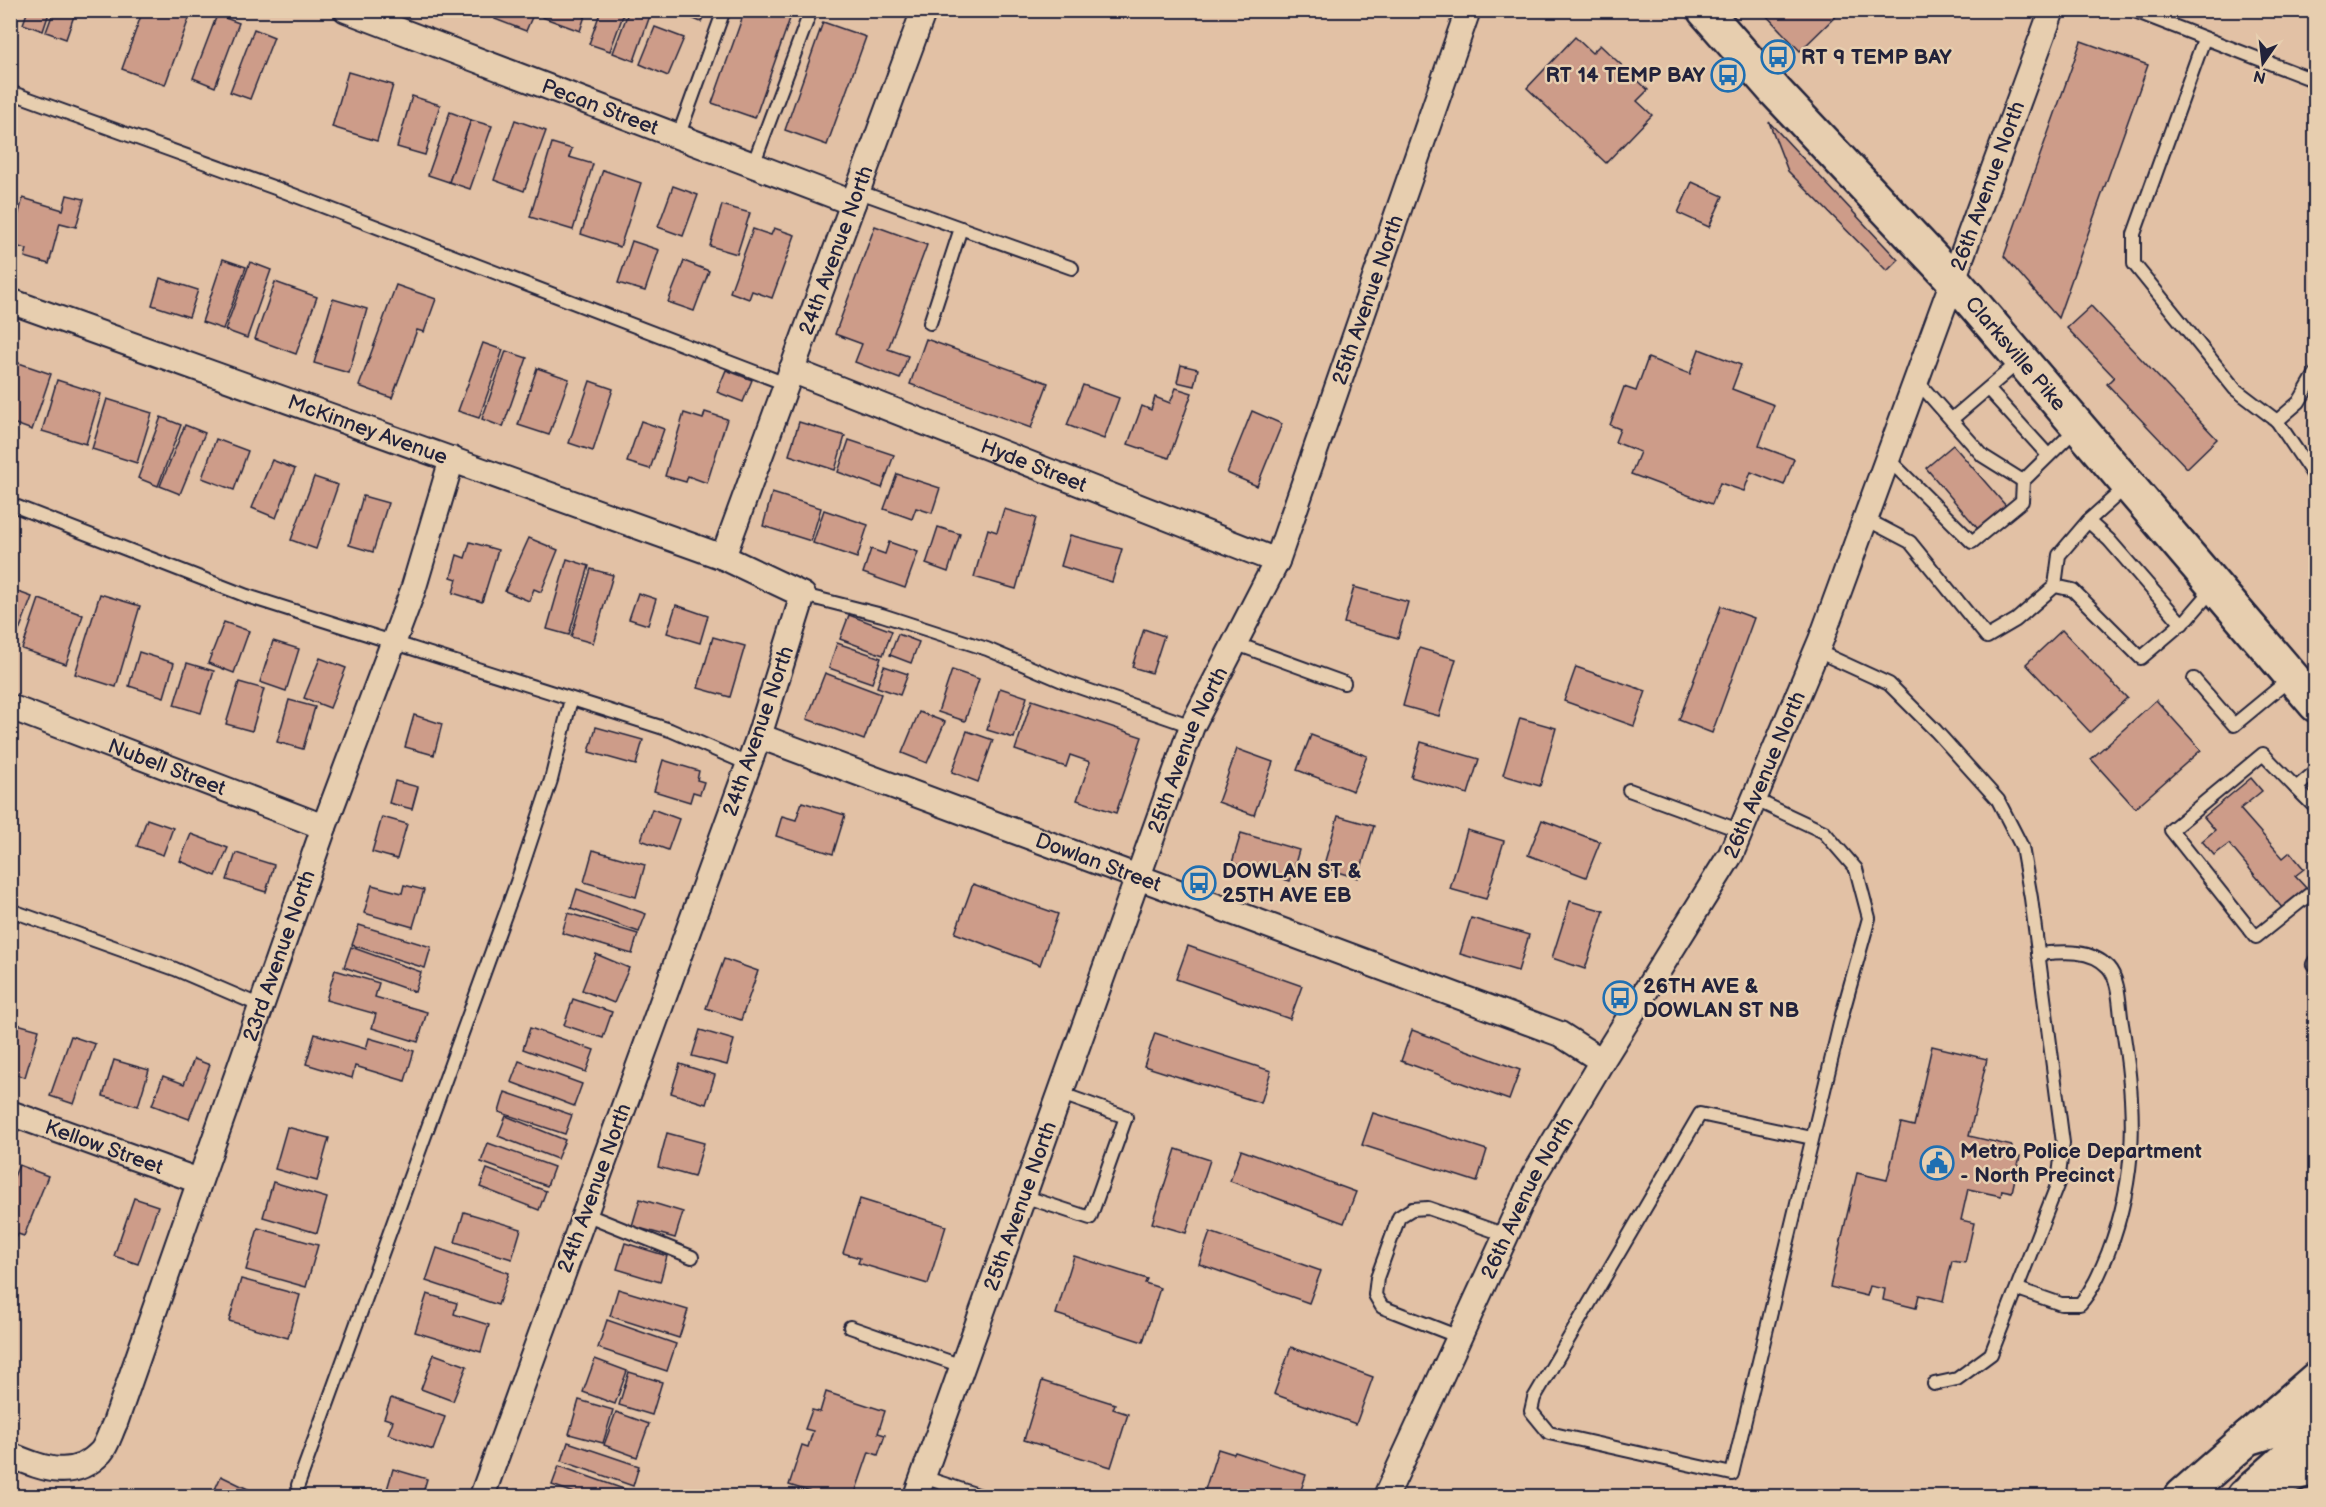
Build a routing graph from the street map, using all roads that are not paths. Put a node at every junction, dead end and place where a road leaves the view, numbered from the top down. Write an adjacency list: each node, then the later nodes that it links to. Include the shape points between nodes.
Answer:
1 (346, 10): 12 (street, Pecan Street)
2 (724, 10): 12 (lane)
3 (811, 10): 13 (lane)
4 (924, 10): 14 (street, 24th Avenue North)
5 (1468, 10): 38 (street, 25th Avenue North)
6 (2052, 10): 17 (street, 26th Avenue North)
7 (2132, 10): 9 (lane)
8 (1704, 11): 17 (main road, Clarksville Pike)
9 (2204, 39): 10 (lane); 26 (lane, via 2134,234 2134,264 2235,389)
10 (2316, 81)
11 (10, 92): 22 (lane)
12 (678, 137): 13 (street, Pecan Street)
13 (753, 165): 14 (street, Pecan Street)
14 (855, 197): 15 (lane); 22 (street, 24th Avenue North)
15 (961, 228): 16 (lane); 19 (lane)
16 (1072, 268)
17 (1954, 282): 20 (main road, Clarksville Pike); 23 (street, 26th Avenue North)
18 (10, 301): 29 (street, McKinney Avenue)
19 (930, 323)
20 (2021, 360): 24 (lane); 27 (main road, Clarksville Pike)
21 (2316, 373): 26 (lane, via 2299,402)
22 (789, 377): 37 (street, 24th Avenue North); 38 (street, Hyde Street)
23 (1918, 382): 25 (lane); 30 (street, 26th Avenue North)
24 (1988, 389): 25 (lane); 28 (lane)
25 (1952, 419): 32 (lane, via 1983,456)
26 (2277, 421): 31 (lane)
27 (2078, 427): 28 (lane); 33 (main road, Clarksville Pike)
28 (2047, 454): 32 (lane)
29 (452, 459): 37 (street, McKinney Avenue); 44 (street, 23rd Avenue North)
30 (1888, 459): 32 (lane, via 1972,542 2022,501); 35 (street, 26th Avenue North)
31 (2316, 479)
32 (2023, 481)
33 (2128, 485): 36 (lane); 40 (main road, Clarksville Pike)
34 (10, 504): 44 (lane, via 247,596)
35 (1866, 519): 39 (lane, via 1910,542 1987,637 2016,620); 45 (street, 26th Avenue North)
36 (2088, 521): 39 (lane, via 2059,555); 42 (lane)
37 (723, 557): 41 (street)
38 (1276, 561): 43 (street, 25th Avenue North)
39 (2055, 586): 42 (lane, via 2073,590 2141,658)
40 (2215, 587): 42 (lane); 46 (main road, Clarksville Pike)
41 (803, 595): 52 (lane, via 882,615 987,649 1067,683); 53 (street, 24th Avenue North)
42 (2182, 624)
43 (1234, 643): 48 (lane); 52 (street, 25th Avenue North)
44 (394, 644): 49 (lane); 60 (street, 23rd Avenue North)
45 (1817, 651): 58 (street, 26th Avenue North); 65 (lane, via 1889,684 1998,800 2022,847)
46 (2292, 677): 47 (lane, via 2234,725); 50 (main road, Clarksville Pike)
47 (2194, 679)
48 (1344, 684)
49 (571, 699): 54 (lane, via 670,730); 89 (lane, via 551,780 517,882)
50 (2316, 705)
51 (10, 707): 60 (street, Nubell Street)
52 (1192, 726): 62 (street, 25th Avenue North)
53 (759, 736): 54 (street, 24th Avenue North); 62 (street, Dowlan Street)
54 (748, 764): 75 (street, 24th Avenue North)
55 (2316, 771): 56 (lane)
56 (2296, 788): 59 (lane); 63 (lane, via 2263,754 2171,830 2256,937)
57 (1629, 790): 61 (lane)
58 (1754, 800): 61 (street, 26th Avenue North); 72 (lane, via 1824,832 1856,869 1869,918)
59 (2316, 808)
60 (324, 827): 68 (street, 23rd Avenue North)
61 (1741, 831): 69 (street, 26th Avenue North, via 1731,854)
62 (1136, 876): 69 (street, Dowlan Street, via 1560,1034); 70 (street, 25th Avenue North)
63 (2316, 889)
64 (10, 910): 68 (lane, via 175,969)
65 (2038, 954): 78 (lane, via 2063,1143 2058,1183); 78 (lane, via 2075,952 2095,958 2108,967 2115,980 2125,1042 2133,1153 2115,1235 2093,1289 2080,1304 2061,1304)
66 (2316, 959): 67 (lane)
67 (2316, 968)
68 (261, 1006): 73 (street, 23rd Avenue North)
69 (1602, 1061): 76 (street, 26th Avenue North, via 1533,1177)
70 (1059, 1093): 74 (street, 25th Avenue North); 74 (lane, via 1126,1117 1090,1218)
71 (10, 1113): 73 (street, Kellow Street)
72 (1812, 1138): 72 (lane, via 1732,1474 1549,1433 1531,1411 1534,1398 1700,1114)
73 (200, 1181): 87 (street, 23rd Avenue North, via 115,1423 101,1452 77,1468 51,1471)
74 (1023, 1196): 81 (street, 25th Avenue North)
75 (585, 1214): 77 (lane); 92 (street, 24th Avenue North)
76 (1506, 1235): 80 (street, 26th Avenue North); 80 (lane, via 1428,1208 1412,1209 1400,1217 1374,1295 1382,1307)
77 (692, 1257)
78 (2018, 1289): 83 (lane, via 1991,1354 1957,1379)
79 (850, 1327): 81 (lane)
80 (1459, 1337): 94 (street, 26th Avenue North)
81 (962, 1366): 90 (street, 25th Avenue North)
82 (2316, 1379): 86 (main road)
83 (1934, 1384)
84 (2316, 1417): 86 (main road)
85 (2316, 1432): 91 (main road)
86 (2248, 1438): 95 (main road)
87 (10, 1455)
88 (2316, 1468): 91 (main road)
89 (298, 1485)
90 (920, 1487): 93 (lane)
91 (2245, 1496)
92 (482, 1497)
93 (981, 1497)
94 (1386, 1497)
95 (2182, 1497)

